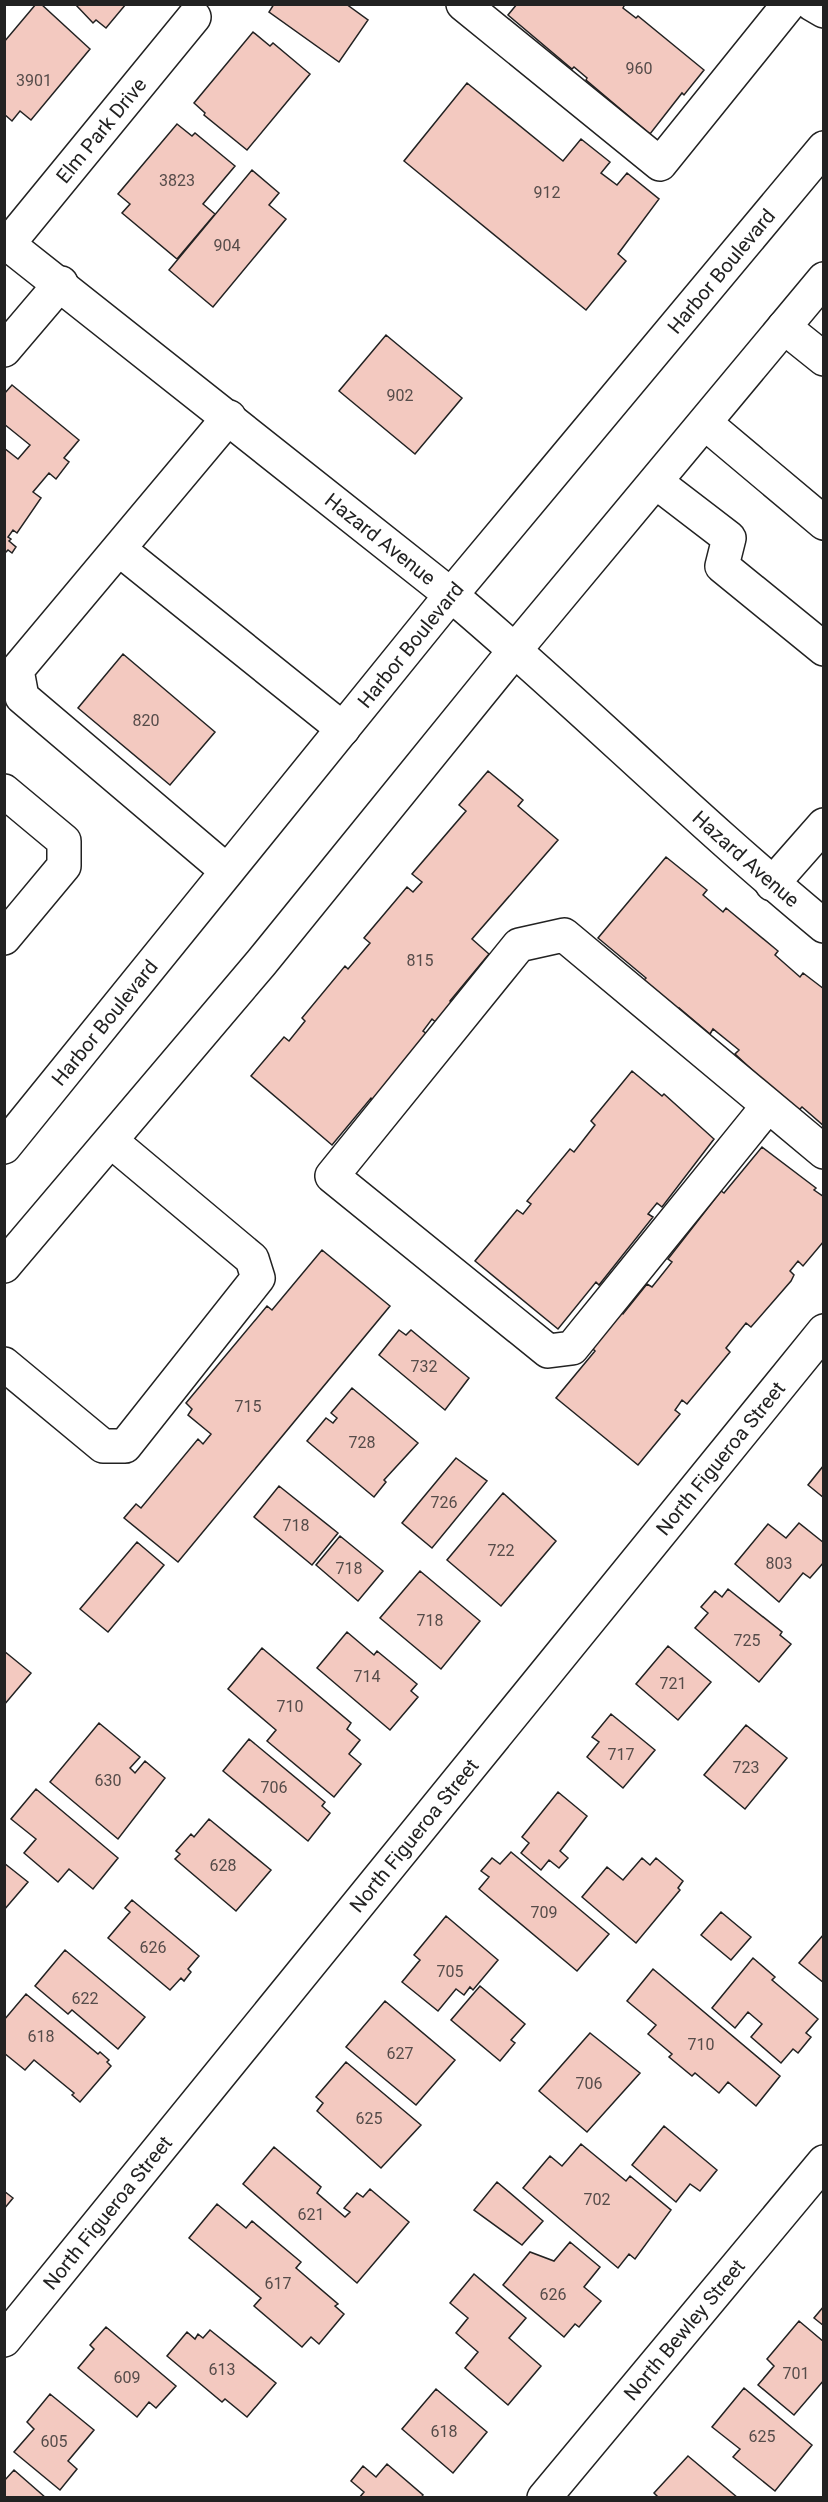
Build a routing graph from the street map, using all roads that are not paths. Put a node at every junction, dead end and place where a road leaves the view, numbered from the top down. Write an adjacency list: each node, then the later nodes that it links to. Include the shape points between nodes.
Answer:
1 (463, 4): 2 (street, via 660,164)
2 (789, 4)
3 (812, 4): 4 (street)
4 (824, 11)
5 (194, 17): 7 (street, Elm Park Drive)
6 (824, 148): 18 (street, Harbor Boulevard)
7 (6, 243): 9 (street, Hazard Avenue)
8 (824, 279): 10 (street)
9 (61, 283): 11 (street); 13 (street, Hazard Avenue)
10 (784, 327): 12 (street); 14 (street)
11 (4, 350)
12 (824, 359)
13 (229, 417): 17 (street); 18 (street, Hazard Avenue)
14 (705, 423): 15 (street); 16 (street)
15 (656, 482): 19 (street, via 729,538 722,566); 20 (street)
16 (824, 523)
17 (120, 550): 21 (street); 24 (street, via 17,670 22,697)
18 (451, 596): 20 (street, Hazard Avenue); 21 (street, Harbor Boulevard)
19 (824, 649)
20 (515, 650): 25 (street, Hazard Avenue); 29 (street)
21 (343, 729): 24 (street, Harbor Boulevard)
22 (4, 791): 27 (street, via 64,841 64,866)
23 (824, 825): 25 (street)
24 (227, 871): 30 (street, Harbor Boulevard)
25 (772, 884): 26 (street, Hazard Avenue)
26 (824, 926)
27 (4, 938)
28 (768, 1106): 28 (street, via 564,935 519,945 332,1176 548,1351 572,1348); 31 (street)
29 (111, 1141): 32 (street); 34 (street, via 252,1259 258,1278 125,1446 103,1446)
30 (4, 1147)
31 (824, 1152)
32 (4, 1266)
33 (824, 1331): 36 (street, North Figueroa Street)
34 (4, 1364)
35 (824, 2162): 37 (street, North Bewley Street)
36 (4, 2340)
37 (544, 2498)

